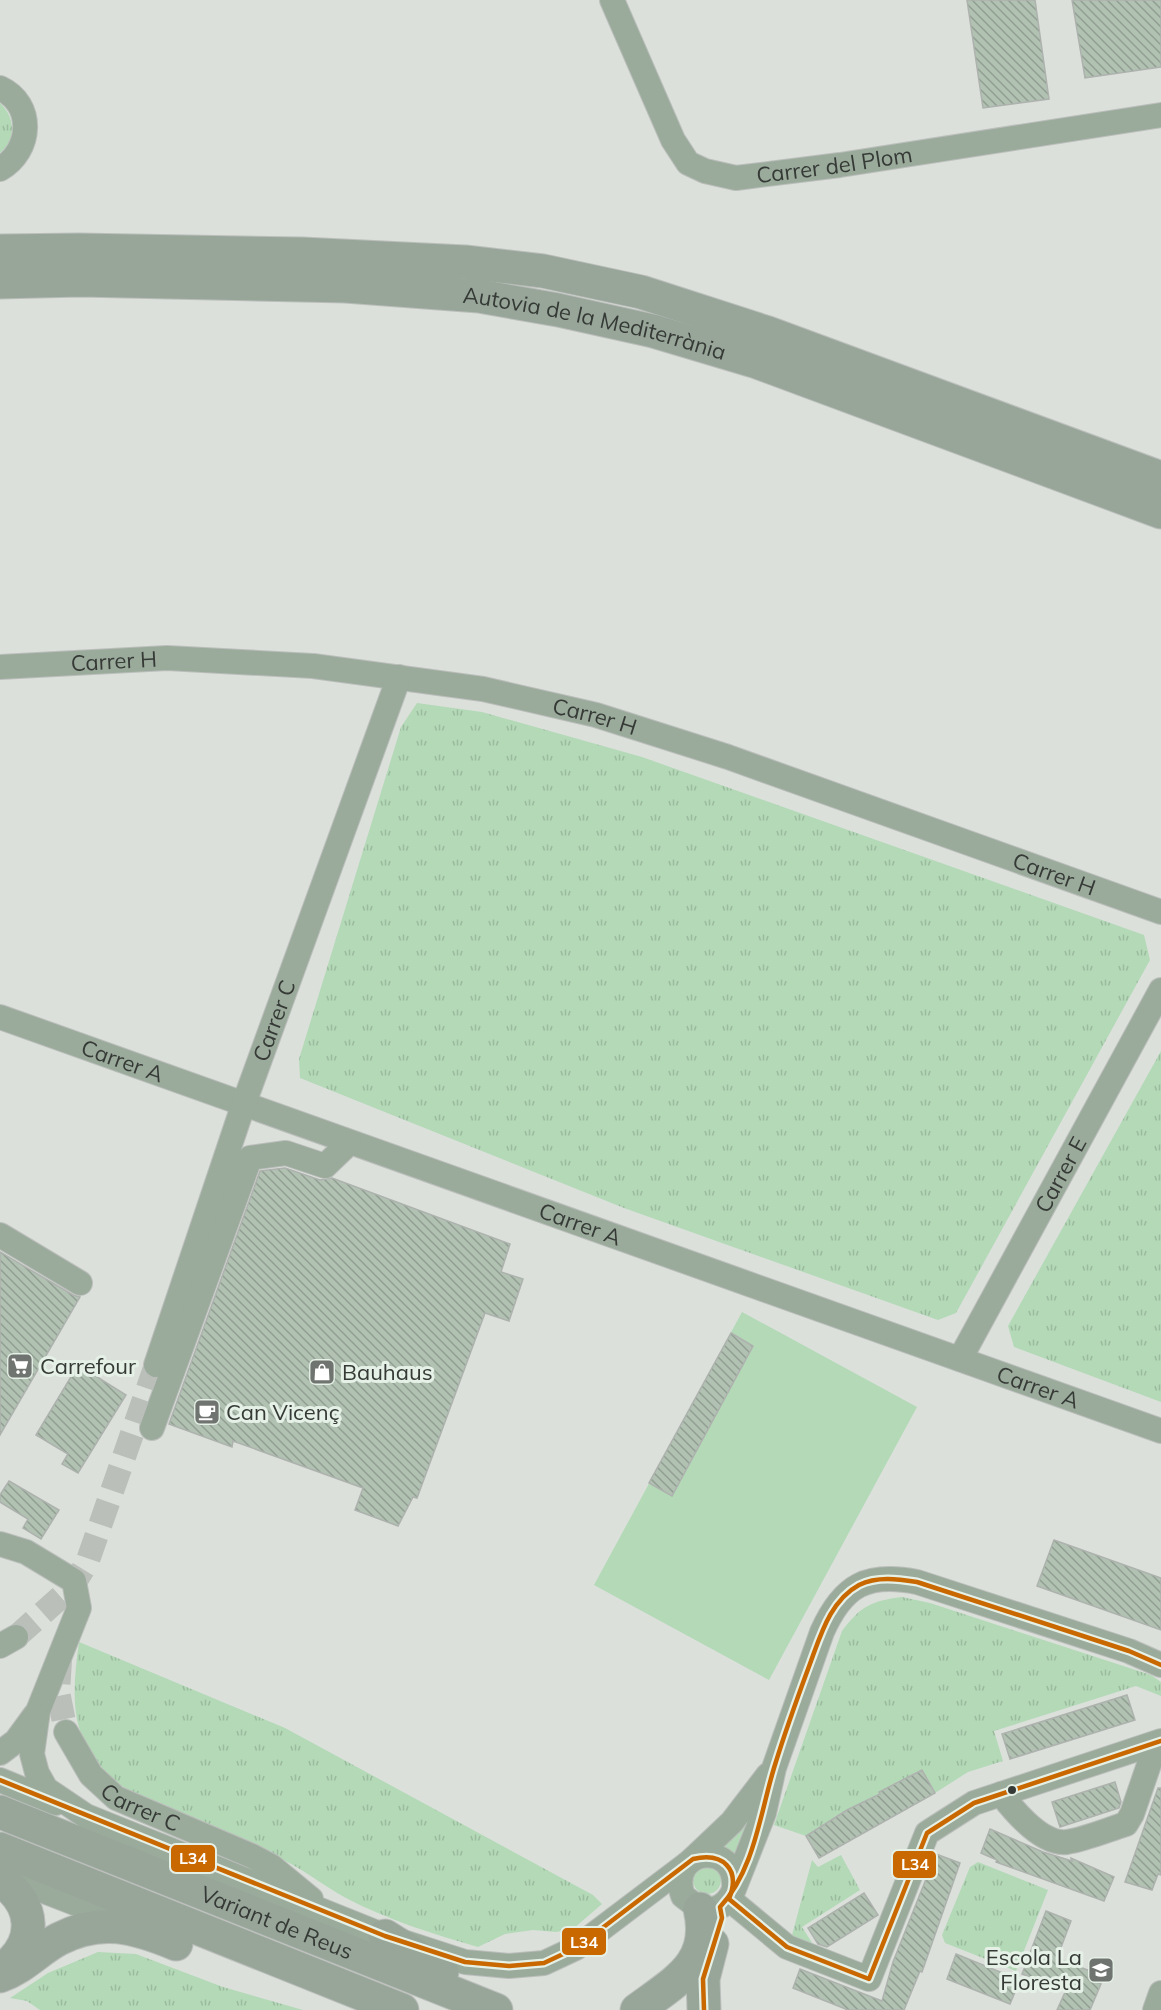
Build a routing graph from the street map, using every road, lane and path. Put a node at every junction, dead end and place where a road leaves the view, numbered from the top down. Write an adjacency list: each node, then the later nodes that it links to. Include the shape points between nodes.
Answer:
1 (612, 0): 3 (street, Carrer del Plom, via 673,140 688,163 726,176 840,165)
2 (0, 88): 4 (street, via 18,102 26,131 23,146)
3 (1161, 116)
4 (0, 169)
5 (0, 230): 7 (highway, via 380,244 441,250)
6 (0, 251): 7 (highway, Autovia de la Mediterrània, via 290,254)
7 (465, 262): 11 (highway, Autovia de la Mediterrània, via 543,272 651,295 800,344)
8 (0, 282): 10 (highway, Autovia de la Mediterrània, via 345,286 479,296)
9 (0, 304): 10 (highway, via 296,300 416,304 519,315)
10 (558, 310): 12 (highway, Autovia de la Mediterrània, via 653,331 756,362)
11 (1161, 478)
12 (1161, 512)
13 (0, 667): 14 (street, Carrer H, via 167,658 313,666)
14 (399, 677): 15 (street, Carrer H, via 483,689 596,715 728,757); 18 (street, Carrer C)
15 (1161, 912)
16 (1161, 990): 22 (street, Carrer E)
17 (0, 1017): 18 (street, Carrer A)
18 (243, 1106): 19 (street, Carrer A); 23 (street, Carrer C)
19 (349, 1143): 22 (street, Carrer A); 24 (street, via 325,1166 286,1153 250,1158)
20 (0, 1235): 21 (street)
21 (80, 1283)
22 (960, 1359): 25 (street, Carrer A)
23 (156, 1365)
24 (152, 1428)
25 (1161, 1431)
26 (0, 1544): 30 (street, via 26,1552 74,1581 80,1608)
27 (1129, 1651): 28 (street); 29 (street); 35 (street, via 918,1582 869,1580 847,1592 832,1610)
28 (1161, 1656)
29 (1161, 1665)
30 (38, 1711): 33 (street, via 16,1741); 40 (street, via 32,1754 40,1781)
31 (66, 1731): 46 (street, Carrer C, via 91,1775 116,1798 261,1861)
32 (1159, 1743): 34 (street); 37 (street)
33 (0, 1753)
34 (1126, 1754): 37 (street); 38 (street)
35 (774, 1768): 42 (street, via 732,1822); 45 (street, via 764,1813)
36 (0, 1780): 40 (street)
37 (1139, 1791): 38 (street, via 1126,1824 1065,1842 1036,1831)
38 (1001, 1794): 45 (street, via 974,1803 927,1833 869,1978 787,1947 764,1928)
39 (0, 1812): 52 (highway, Variant de Reus)
40 (86, 1816): 46 (street)
41 (0, 1849): 54 (highway, Variant de Reus)
42 (690, 1861): 45 (street, via 680,1879); 45 (street, via 711,1855 720,1858 732,1871); 48 (street, via 576,1948 544,1963 509,1966 465,1962)
43 (0, 1874): 47 (street)
44 (0, 1880): 49 (highway, via 20,1897 28,1913 28,1932 21,1953)
45 (706, 1901): 55 (highway, via 703,1943 688,1971); 56 (highway, via 722,1918 703,1979)
46 (329, 1914): 48 (street)
47 (138, 1928): 50 (highway, via 100,1926 75,1933 58,1939 17,1970); 53 (highway, via 206,1955 338,1994)
48 (385, 1936): 52 (highway)
49 (0, 1972)
50 (0, 1976)
51 (1161, 1993): 57 (street)
52 (490, 2003)
53 (378, 2010)
54 (402, 2010)
55 (638, 2010)
56 (704, 2010)
57 (1155, 2010)

